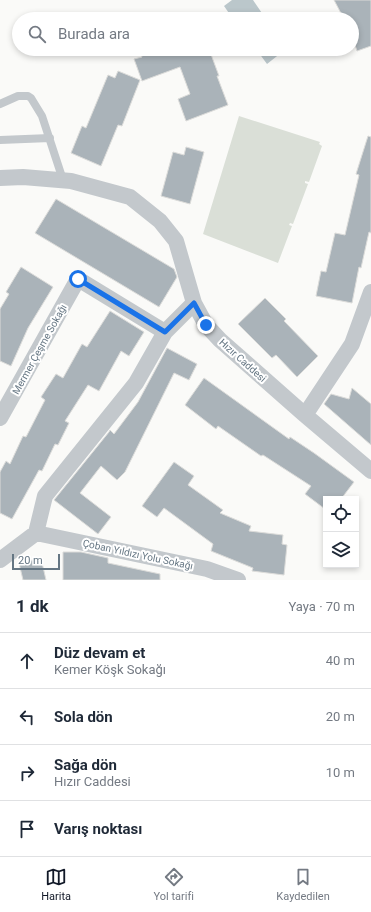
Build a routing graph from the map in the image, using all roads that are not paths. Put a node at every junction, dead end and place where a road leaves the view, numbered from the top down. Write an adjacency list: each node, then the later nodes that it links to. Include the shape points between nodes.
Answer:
1 (0, 104): 2 (lane, via 18,96 31,98 42,116)
2 (50, 138): 3 (lane); 5 (lane)
3 (0, 140)
4 (0, 178): 5 (street, Hızır Caddesi)
5 (63, 180): 7 (street, Hızır Caddesi, via 130,198 160,221 176,241)
6 (371, 292): 9 (street, via 352,344)
7 (194, 303): 8 (street); 9 (street, Hızır Caddesi, via 206,325 220,340)
8 (165, 332): 10 (street, Mermer Çeşme Sokağı, via 78,279); 12 (street, via 136,383 45,496)
9 (305, 415): 11 (street, Hızır Caddesi)
10 (0, 418)
11 (371, 470)
12 (36, 533): 13 (street); 14 (street, Çoban Yıldızı Yolu Sokağı, via 207,569)
13 (0, 560)
14 (238, 580)

